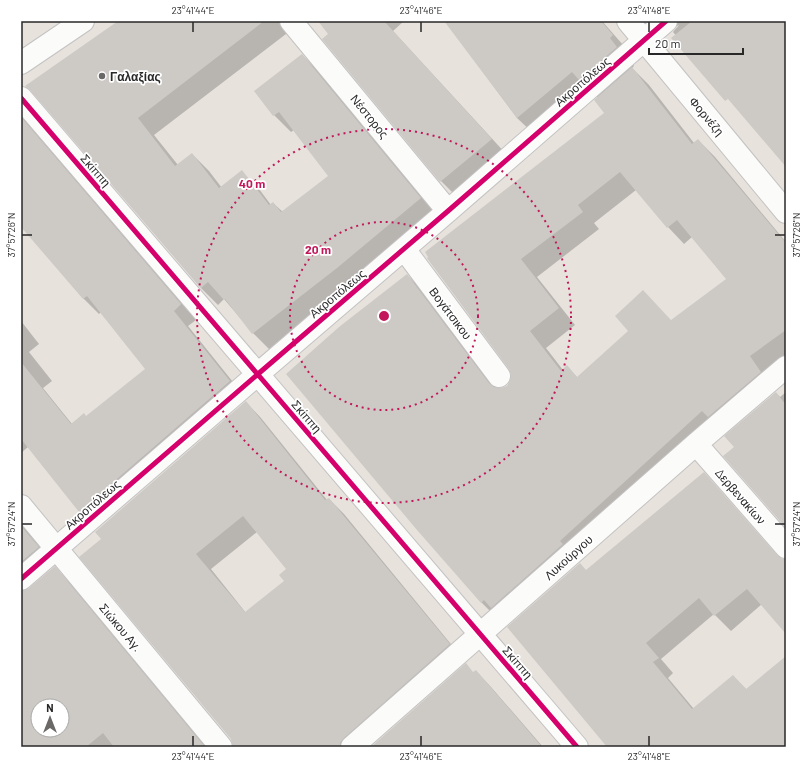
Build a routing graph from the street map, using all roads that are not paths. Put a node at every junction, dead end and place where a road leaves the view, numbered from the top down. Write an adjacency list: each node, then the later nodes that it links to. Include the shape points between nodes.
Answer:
1 (83, 21): 6 (street)
2 (292, 21): 8 (street, Νέστορος)
3 (628, 21): 5 (street, Φορνέζη)
4 (666, 21): 5 (street, Ακροπόλεως)
5 (645, 40): 8 (street, Ακροπόλεως); 9 (street, Φορνέζη)
6 (21, 63)
7 (21, 98): 12 (street, Σκίππη)
8 (448, 212): 10 (street, Ακροπόλεως)
9 (786, 212)
10 (404, 249): 12 (street, Ακροπόλεως); 13 (street, Βογάτσικου)
11 (786, 367): 14 (street, Λυκούργου)
12 (258, 374): 17 (street, Ακροπόλεως); 19 (street, Σκίππη)
13 (499, 376)
14 (696, 444): 16 (street, Δερβενακίων); 19 (street, Λυκούργου)
15 (21, 506): 17 (street, Σιώκου Αγ.)
16 (786, 547)
17 (56, 548): 18 (street, Ακροπόλεως); 20 (street, Σιώκου Αγ.)
18 (21, 579)
19 (481, 634): 21 (street, Λυκούργου); 22 (street, Σκίππη)
20 (221, 747)
21 (352, 747)
22 (578, 747)

